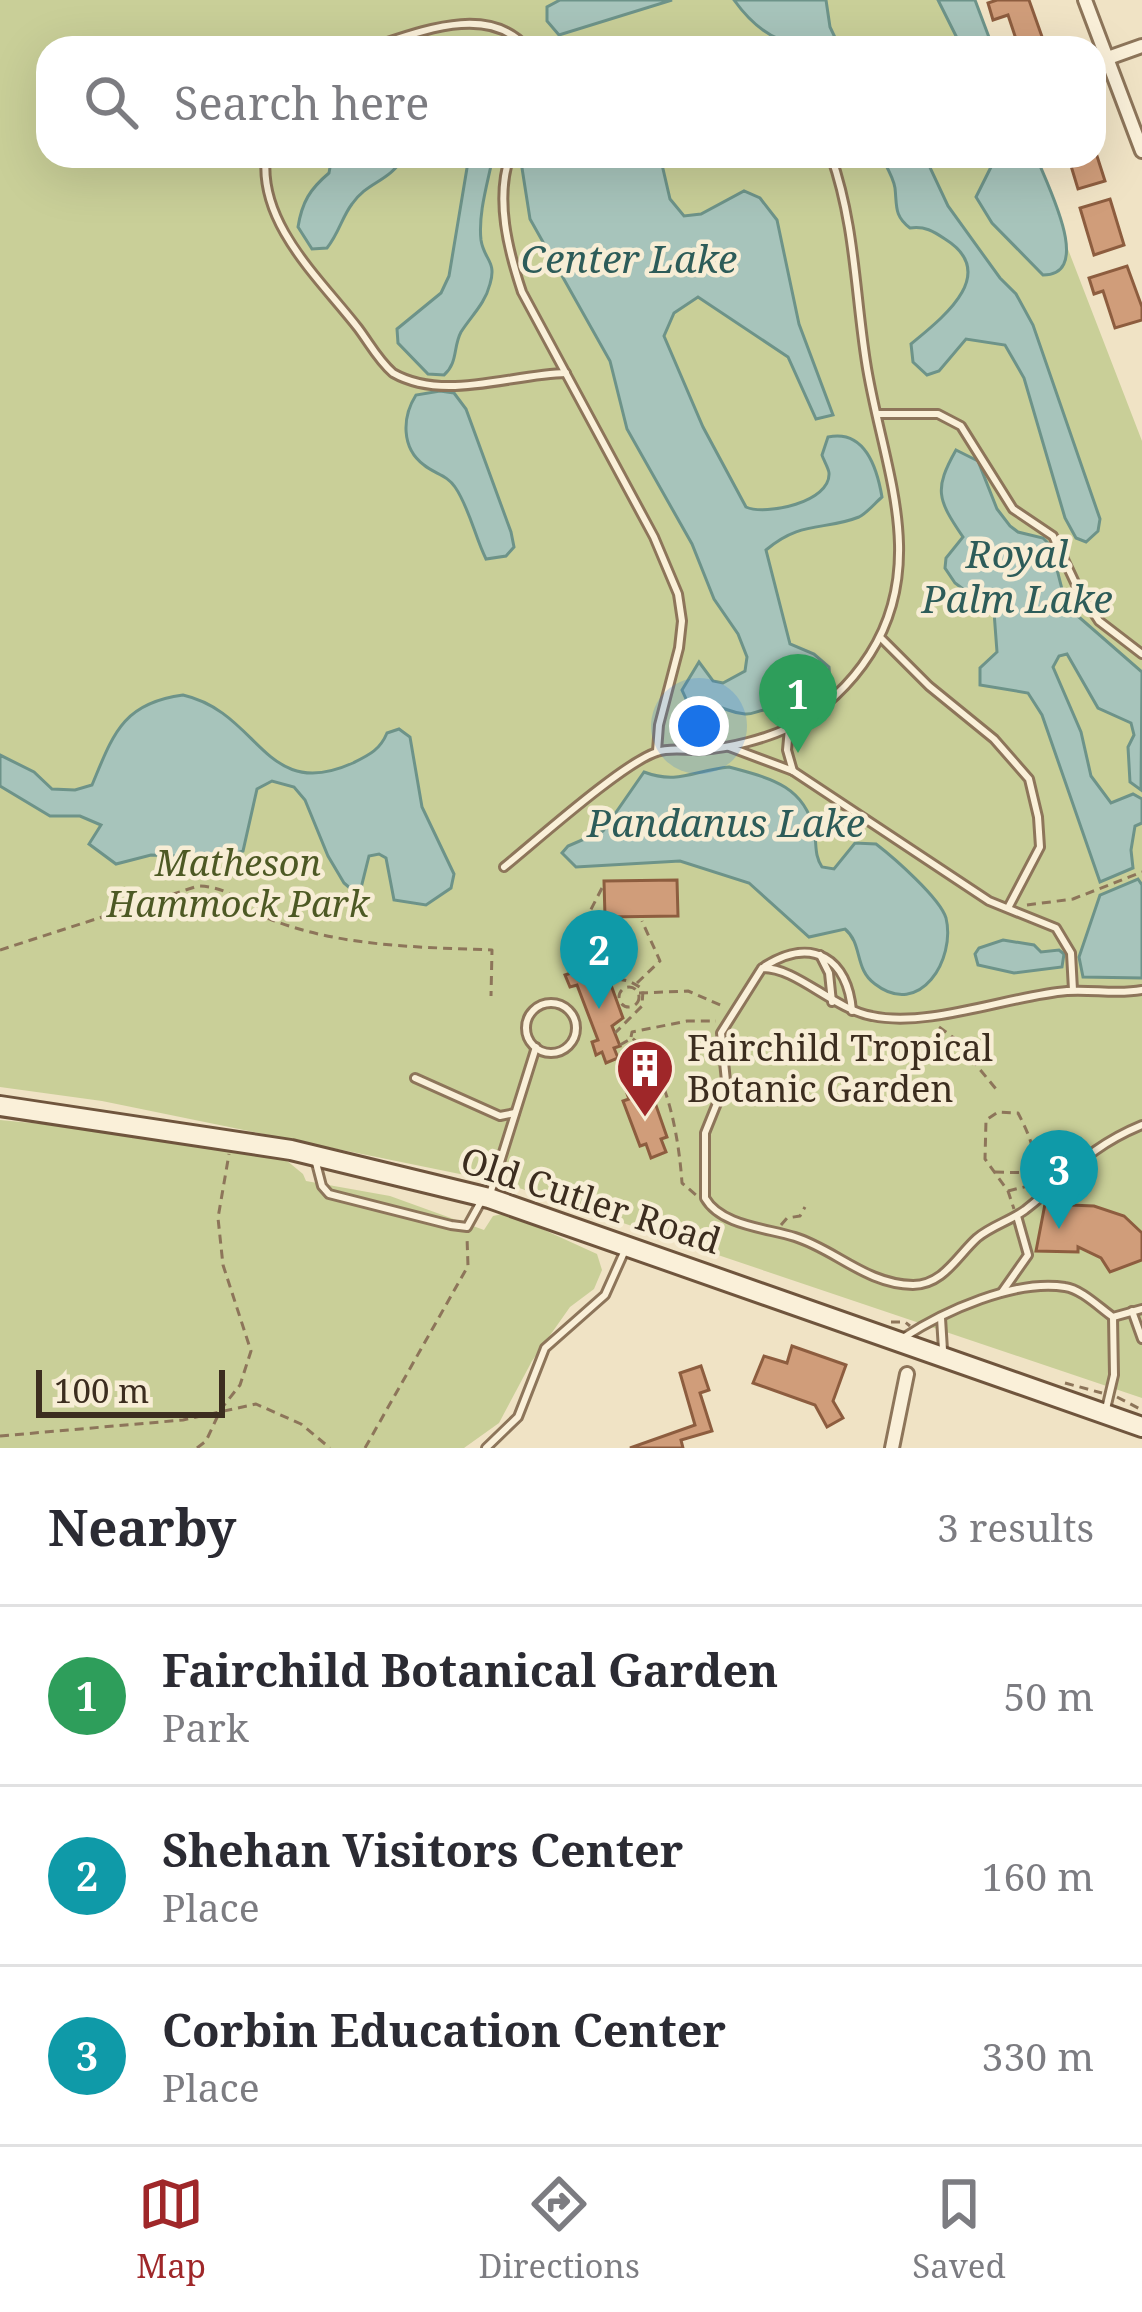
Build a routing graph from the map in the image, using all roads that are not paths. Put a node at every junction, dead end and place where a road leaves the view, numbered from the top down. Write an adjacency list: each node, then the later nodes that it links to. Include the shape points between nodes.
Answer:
1 (1084, 0): 4 (street)
2 (419, 36): 3 (lane, via 474,23)
3 (511, 36)
4 (1099, 36)
5 (1142, 46): 7 (street)
6 (1106, 53): 7 (street)
7 (1108, 58): 8 (street)
8 (1142, 151)
9 (265, 168): 12 (lane, via 289,241 393,373 457,386)
10 (508, 168): 12 (lane, via 513,265)
11 (834, 168): 13 (lane)
12 (566, 373): 18 (lane, via 680,601 680,648)
13 (878, 414): 14 (lane, via 900,548); 15 (lane, via 938,414 958,423 1013,509 1051,534 1099,621)
14 (880, 637): 16 (lane, via 853,678); 21 (lane, via 1030,779 1040,847)
15 (1142, 654)
16 (789, 728): 17 (lane); 19 (lane)
17 (726, 746): 18 (lane); 19 (lane)
18 (657, 752): 20 (lane)
19 (793, 771): 21 (lane)
20 (504, 867)
21 (1008, 908): 24 (lane, via 1064,936)
22 (820, 955): 23 (lane, via 783,957); 26 (lane); 27 (lane, via 836,962 850,985)
23 (762, 968): 26 (lane, via 783,971); 35 (lane, via 720,1037 726,1081 705,1133 705,1198 722,1213 804,1240 863,1273 917,1285 937,1279 983,1234)
24 (1073, 990): 25 (lane); 27 (lane, via 891,1019)
25 (1142, 990)
26 (832, 1002): 27 (lane)
27 (852, 1011)
28 (536, 1047): 28 (lane, via 557,1052 571,1043 575,1023 563,1006 532,1012 527,1034); 31 (lane)
29 (415, 1078): 31 (lane, via 500,1116)
30 (0, 1106): 33 (main road, Old Cutler Road)
31 (515, 1113): 34 (lane)
32 (1142, 1125): 35 (lane, via 1090,1151)
33 (315, 1156): 34 (main road, Old Cutler Road); 34 (lane, via 328,1194 467,1227)
34 (487, 1197): 36 (main road, Old Cutler Road)
35 (1017, 1216): 37 (lane, via 1028,1255)
36 (628, 1245): 42 (main road, Old Cutler Road); 47 (lane, via 605,1295 545,1348 518,1417)
37 (1002, 1292): 39 (lane, via 1068,1287); 40 (lane)
38 (1137, 1310): 39 (lane); 41 (lane)
39 (1114, 1317): 45 (lane)
40 (941, 1318): 42 (lane); 43 (lane)
41 (1142, 1339)
42 (899, 1341): 43 (main road, Old Cutler Road)
43 (944, 1357): 45 (main road, Old Cutler Road)
44 (907, 1373): 48 (street)
45 (1105, 1414): 46 (main road, Old Cutler Road)
46 (1142, 1426)
47 (486, 1448)
48 (892, 1448)

